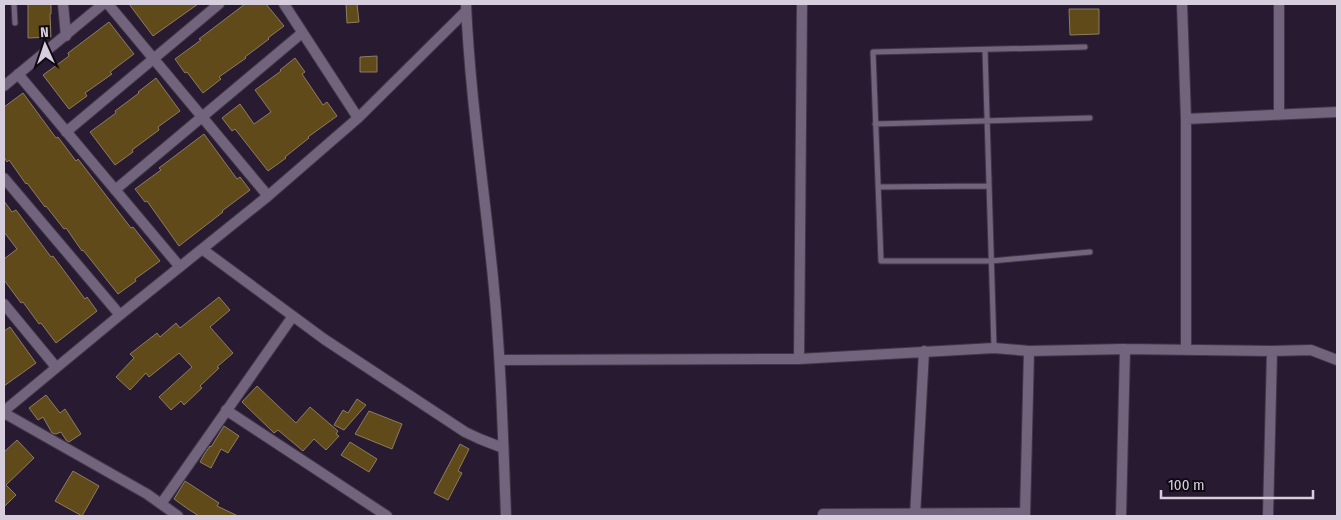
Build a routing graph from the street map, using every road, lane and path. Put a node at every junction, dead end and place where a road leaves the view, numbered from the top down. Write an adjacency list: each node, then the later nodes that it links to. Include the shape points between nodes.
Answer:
1 (14, 4): 11 (lane)
2 (63, 4): 13 (street)
3 (103, 4): 13 (street)
4 (108, 4): 16 (street)
5 (220, 4): 16 (street)
6 (284, 4): 12 (street)
7 (802, 4): 46 (street)
8 (1182, 4): 24 (street)
9 (1280, 4): 20 (street)
10 (466, 7): 22 (street); 47 (street, via 472,96)
11 (15, 23)
12 (302, 33): 21 (street); 22 (street)
13 (66, 36): 17 (street)
14 (1085, 47): 15 (lane)
15 (986, 50): 25 (lane); 26 (lane, via 873,52)
16 (154, 58): 21 (street); 27 (street)
17 (18, 74): 18 (street); 27 (street)
18 (4, 86)
19 (1337, 112): 20 (street)
20 (1279, 114): 24 (street)
21 (202, 117): 31 (street); 32 (street)
22 (358, 118): 32 (street)
23 (1090, 118): 25 (lane)
24 (1186, 119): 42 (street)
25 (987, 120): 26 (lane); 29 (lane)
26 (875, 124): 30 (lane)
27 (66, 132): 31 (street)
28 (4, 178): 38 (street)
29 (989, 186): 30 (lane); 35 (lane)
30 (878, 188): 35 (lane, via 881,261)
31 (115, 190): 36 (street)
32 (268, 196): 33 (street)
33 (202, 249): 36 (street); 39 (street)
34 (1090, 252): 35 (lane)
35 (990, 261): 40 (lane)
36 (180, 267): 38 (street)
37 (4, 304): 49 (street)
38 (120, 315): 49 (street)
39 (293, 316): 50 (street); 52 (street, via 465,432)
40 (994, 348): 43 (street); 44 (street)
41 (1125, 349): 42 (street); 43 (street); 60 (street)
42 (1186, 349): 45 (street)
43 (1029, 350): 55 (street)
44 (924, 351): 46 (street); 54 (street)
45 (1272, 351): 48 (street, via 1311,350); 61 (street)
46 (799, 359): 47 (street)
47 (500, 360): 52 (street)
48 (1337, 360)
49 (56, 367): 51 (street)
50 (226, 410): 53 (street); 57 (street)
51 (4, 412): 53 (street)
52 (503, 448): 58 (street)
53 (161, 504): 56 (street)
54 (915, 515): 55 (street); 59 (street)
55 (1025, 515)
56 (178, 516)
57 (387, 516)
58 (506, 516)
59 (823, 516)
60 (1121, 516)
61 (1268, 516)

